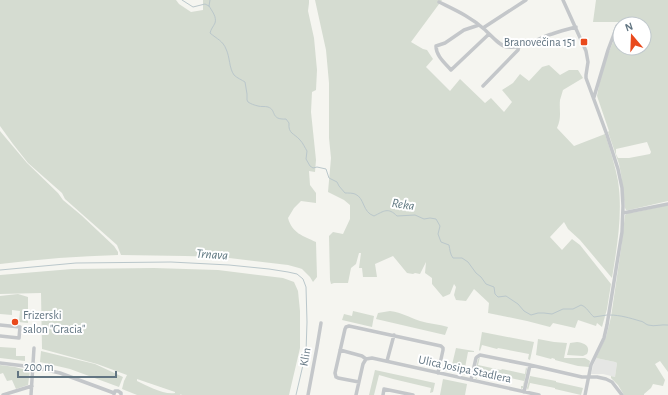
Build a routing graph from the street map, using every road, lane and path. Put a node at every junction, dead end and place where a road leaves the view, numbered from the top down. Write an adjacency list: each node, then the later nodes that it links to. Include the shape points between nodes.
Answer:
1 (526, 0): 6 (street)
2 (563, 0): 5 (street)
3 (439, 2): 4 (street)
4 (479, 25): 6 (street); 7 (street, via 464,30 436,46 440,58 451,70)
5 (576, 27): 9 (street); 11 (street, via 588,55 586,75)
6 (483, 28): 7 (street)
7 (489, 34): 9 (street, via 507,48)
8 (612, 39): 11 (street)
9 (519, 46): 10 (street)
10 (483, 86)
11 (594, 97): 13 (street, via 618,169)
12 (668, 204): 13 (street)
13 (623, 213): 26 (street, via 604,338 593,358)
14 (321, 323): 35 (street, Klin)
15 (0, 326): 17 (street, via 20,327 19,338)
16 (394, 335): 19 (street, via 347,326); 21 (street); 25 (street, via 441,346 444,350)
17 (0, 336)
18 (34, 348): 24 (street)
19 (340, 350): 20 (street, Ulica Josipa Stadlera); 28 (street, via 336,377)
20 (366, 359): 21 (street, Ulica Josipa Stadlera); 28 (street)
21 (387, 361): 25 (street, Ulica Josipa Stadlera)
22 (0, 363): 24 (street)
23 (530, 365): 26 (street); 27 (street, via 480,355 476,358); 30 (street)
24 (33, 367): 29 (street); 31 (street, via 68,376)
25 (438, 373): 27 (street, Ulica Josipa Stadlera)
26 (588, 378): 40 (street); 41 (street, via 609,380)
27 (471, 380): 30 (street, Ulica Josipa Stadlera)
28 (359, 382): 36 (street)
29 (32, 386): 32 (street); 33 (street)
30 (524, 392): 39 (street, Ulica Josipa Stadlera)
31 (114, 394): 34 (street, via 118,391)
32 (3, 395)
33 (31, 395)
34 (121, 395)
35 (308, 395)
36 (357, 395)
37 (383, 395): 38 (street, via 384,389)
38 (413, 395)
39 (539, 395)
40 (585, 395)
41 (622, 395)

